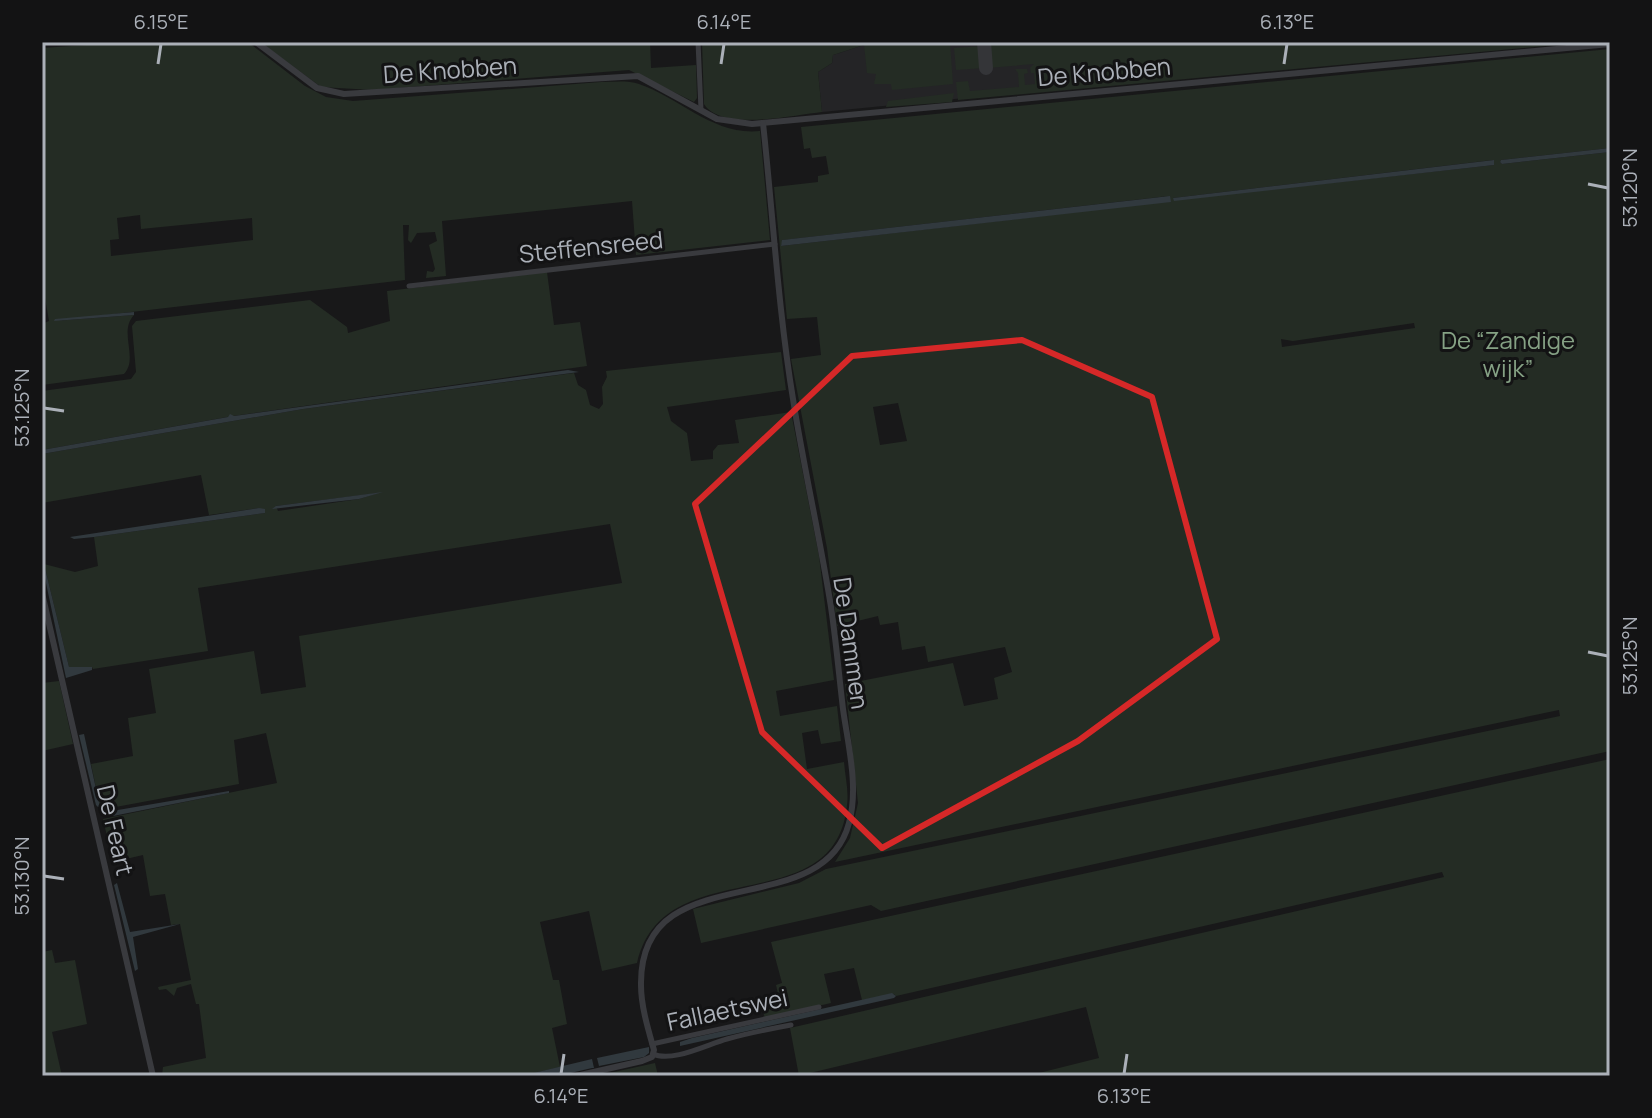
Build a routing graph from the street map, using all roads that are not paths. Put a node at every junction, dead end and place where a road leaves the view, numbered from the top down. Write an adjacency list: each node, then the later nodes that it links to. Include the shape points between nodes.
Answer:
1 (256, 42): 4 (street, De Knobben, via 317,88 344,94 638,76)
2 (698, 42): 4 (street)
3 (1610, 44): 5 (street, De Knobben)
4 (701, 110): 5 (street, De Knobben, via 730,123)
5 (763, 123): 6 (street, De Dammen)
6 (776, 244): 7 (street, Steffensreed); 11 (street, De Dammen, via 792,399 831,608 852,806 844,841 817,869 701,900 682,909 657,933 644,957 640,985)
7 (409, 286)
8 (42, 593): 13 (street, De Feart)
9 (819, 1007): 11 (street, Fallaetswei)
10 (791, 1025): 12 (street, Fallaetswei, via 681,1053)
11 (652, 1044): 12 (street, Fallaetswei)
12 (653, 1054): 14 (street, Fallaetswei)
13 (153, 1076)
14 (576, 1076)

